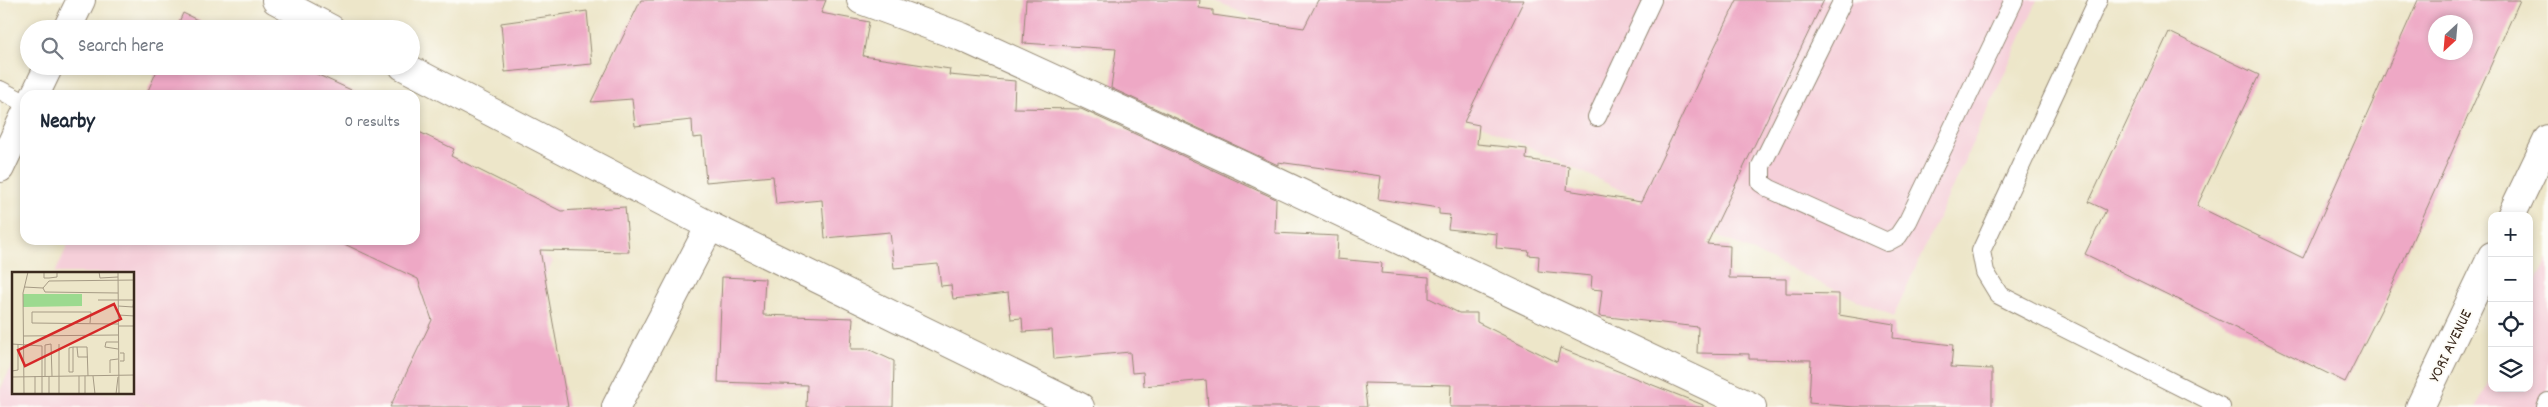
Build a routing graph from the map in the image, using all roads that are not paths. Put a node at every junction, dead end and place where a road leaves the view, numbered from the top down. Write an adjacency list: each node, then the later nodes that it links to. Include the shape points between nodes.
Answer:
1 (81, 0): 8 (street)
2 (276, 0): 9 (street)
3 (861, 0): 25 (street, via 962,37)
4 (1652, 0): 15 (lane)
5 (1843, 0): 6 (lane, via 1762,166 1761,183 1887,242 1898,236 1908,221)
6 (2014, 0)
7 (2098, 0): 26 (lane, via 1980,251 1985,272 1999,295)
8 (71, 20)
9 (314, 20)
10 (45, 75): 13 (street)
11 (420, 75): 20 (street)
12 (0, 90): 14 (lane)
13 (37, 90)
14 (20, 100)
15 (1597, 117)
16 (20, 126): 18 (street)
17 (2547, 144): 19 (street)
18 (0, 168)
19 (2513, 212)
20 (710, 226): 23 (street); 24 (street)
21 (2492, 257): 27 (street, YORI AVENUE)
22 (2548, 402): 28 (lane)
23 (616, 407)
24 (1080, 407)
25 (1752, 407)
26 (2221, 407)
27 (2420, 407)
28 (2546, 407)

